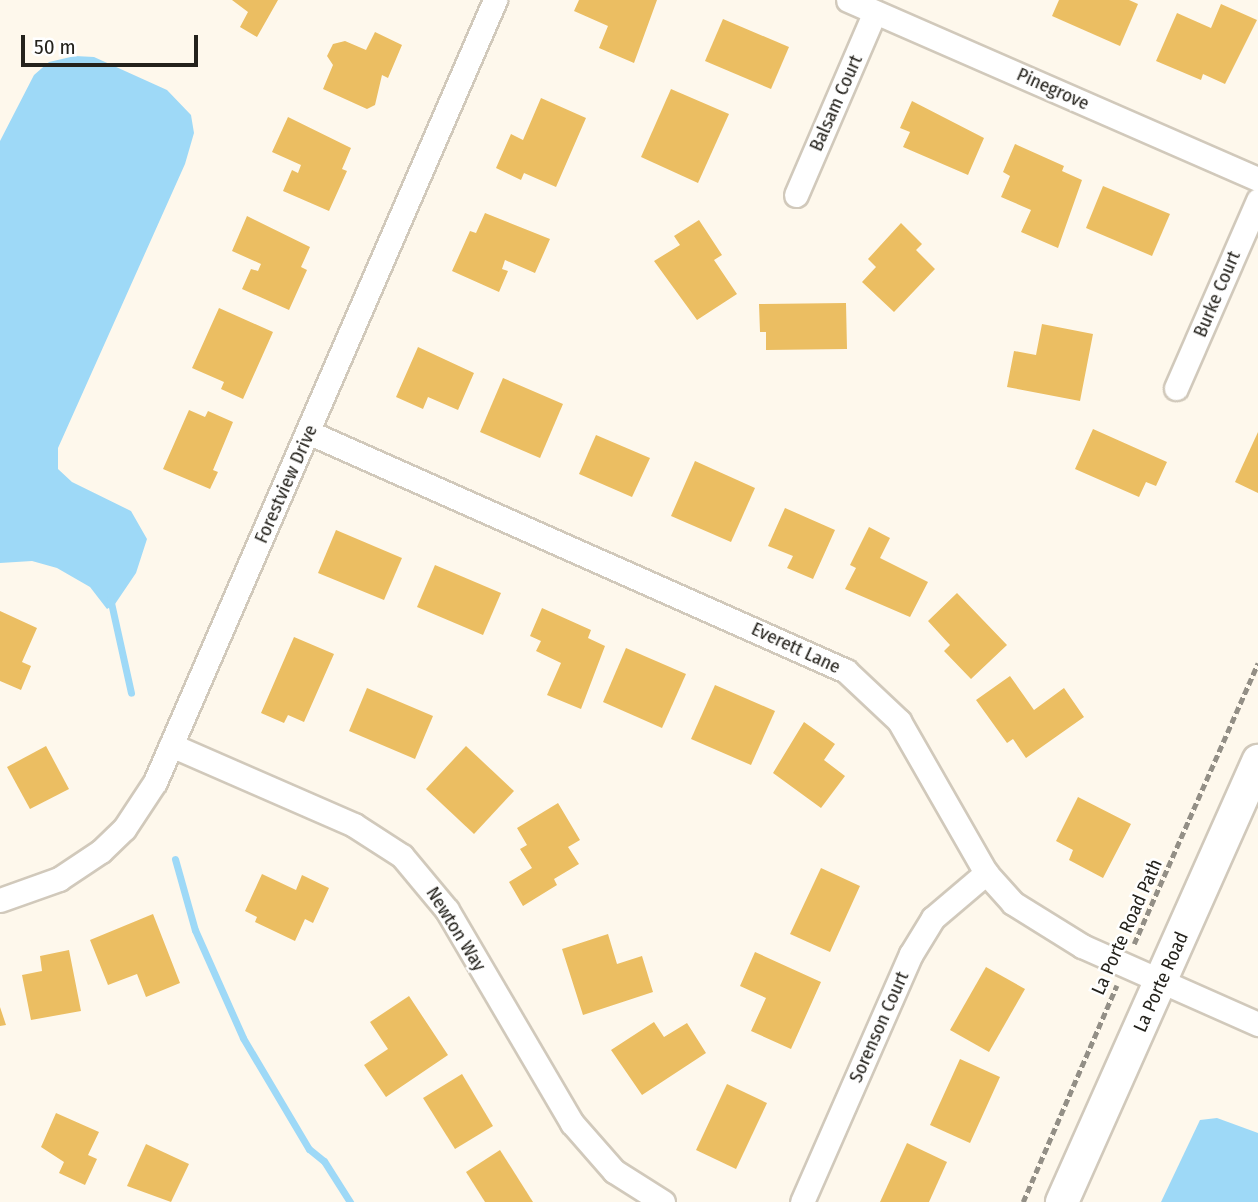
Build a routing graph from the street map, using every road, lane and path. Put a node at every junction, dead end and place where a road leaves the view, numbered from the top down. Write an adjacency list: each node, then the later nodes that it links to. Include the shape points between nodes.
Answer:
1 (495, 0): 8 (street, Forestview Drive)
2 (848, 0): 3 (street, Pinegrove)
3 (875, 12): 4 (street, Pinegrove); 5 (street, Balsam Court)
4 (1258, 179)
5 (796, 195)
6 (1258, 200): 7 (street, Burke Court)
7 (1176, 388)
8 (308, 432): 10 (street, Forestview Drive); 12 (street, Everett Lane, via 846,671 899,721)
9 (1258, 663): 14 (path, La Porte Road Path)
10 (171, 746): 13 (street, Forestview Drive, via 142,805 101,851 59,879); 17 (street, Newton Way, via 354,825 402,856 447,910 572,1124 614,1171)
11 (1258, 761): 15 (street, La Porte Road)
12 (986, 873): 14 (street, Everett Lane, via 1013,903 1042,924); 18 (street, Sorenson Court, via 933,918 911,954)
13 (0, 900)
14 (1125, 965): 15 (street, Everett Lane); 19 (path, La Porte Road Path)
15 (1161, 981): 16 (street, Everett Lane); 20 (street, La Porte Road)
16 (1258, 1024)
17 (663, 1202)
18 (802, 1202)
19 (1023, 1202)
20 (1062, 1202)

